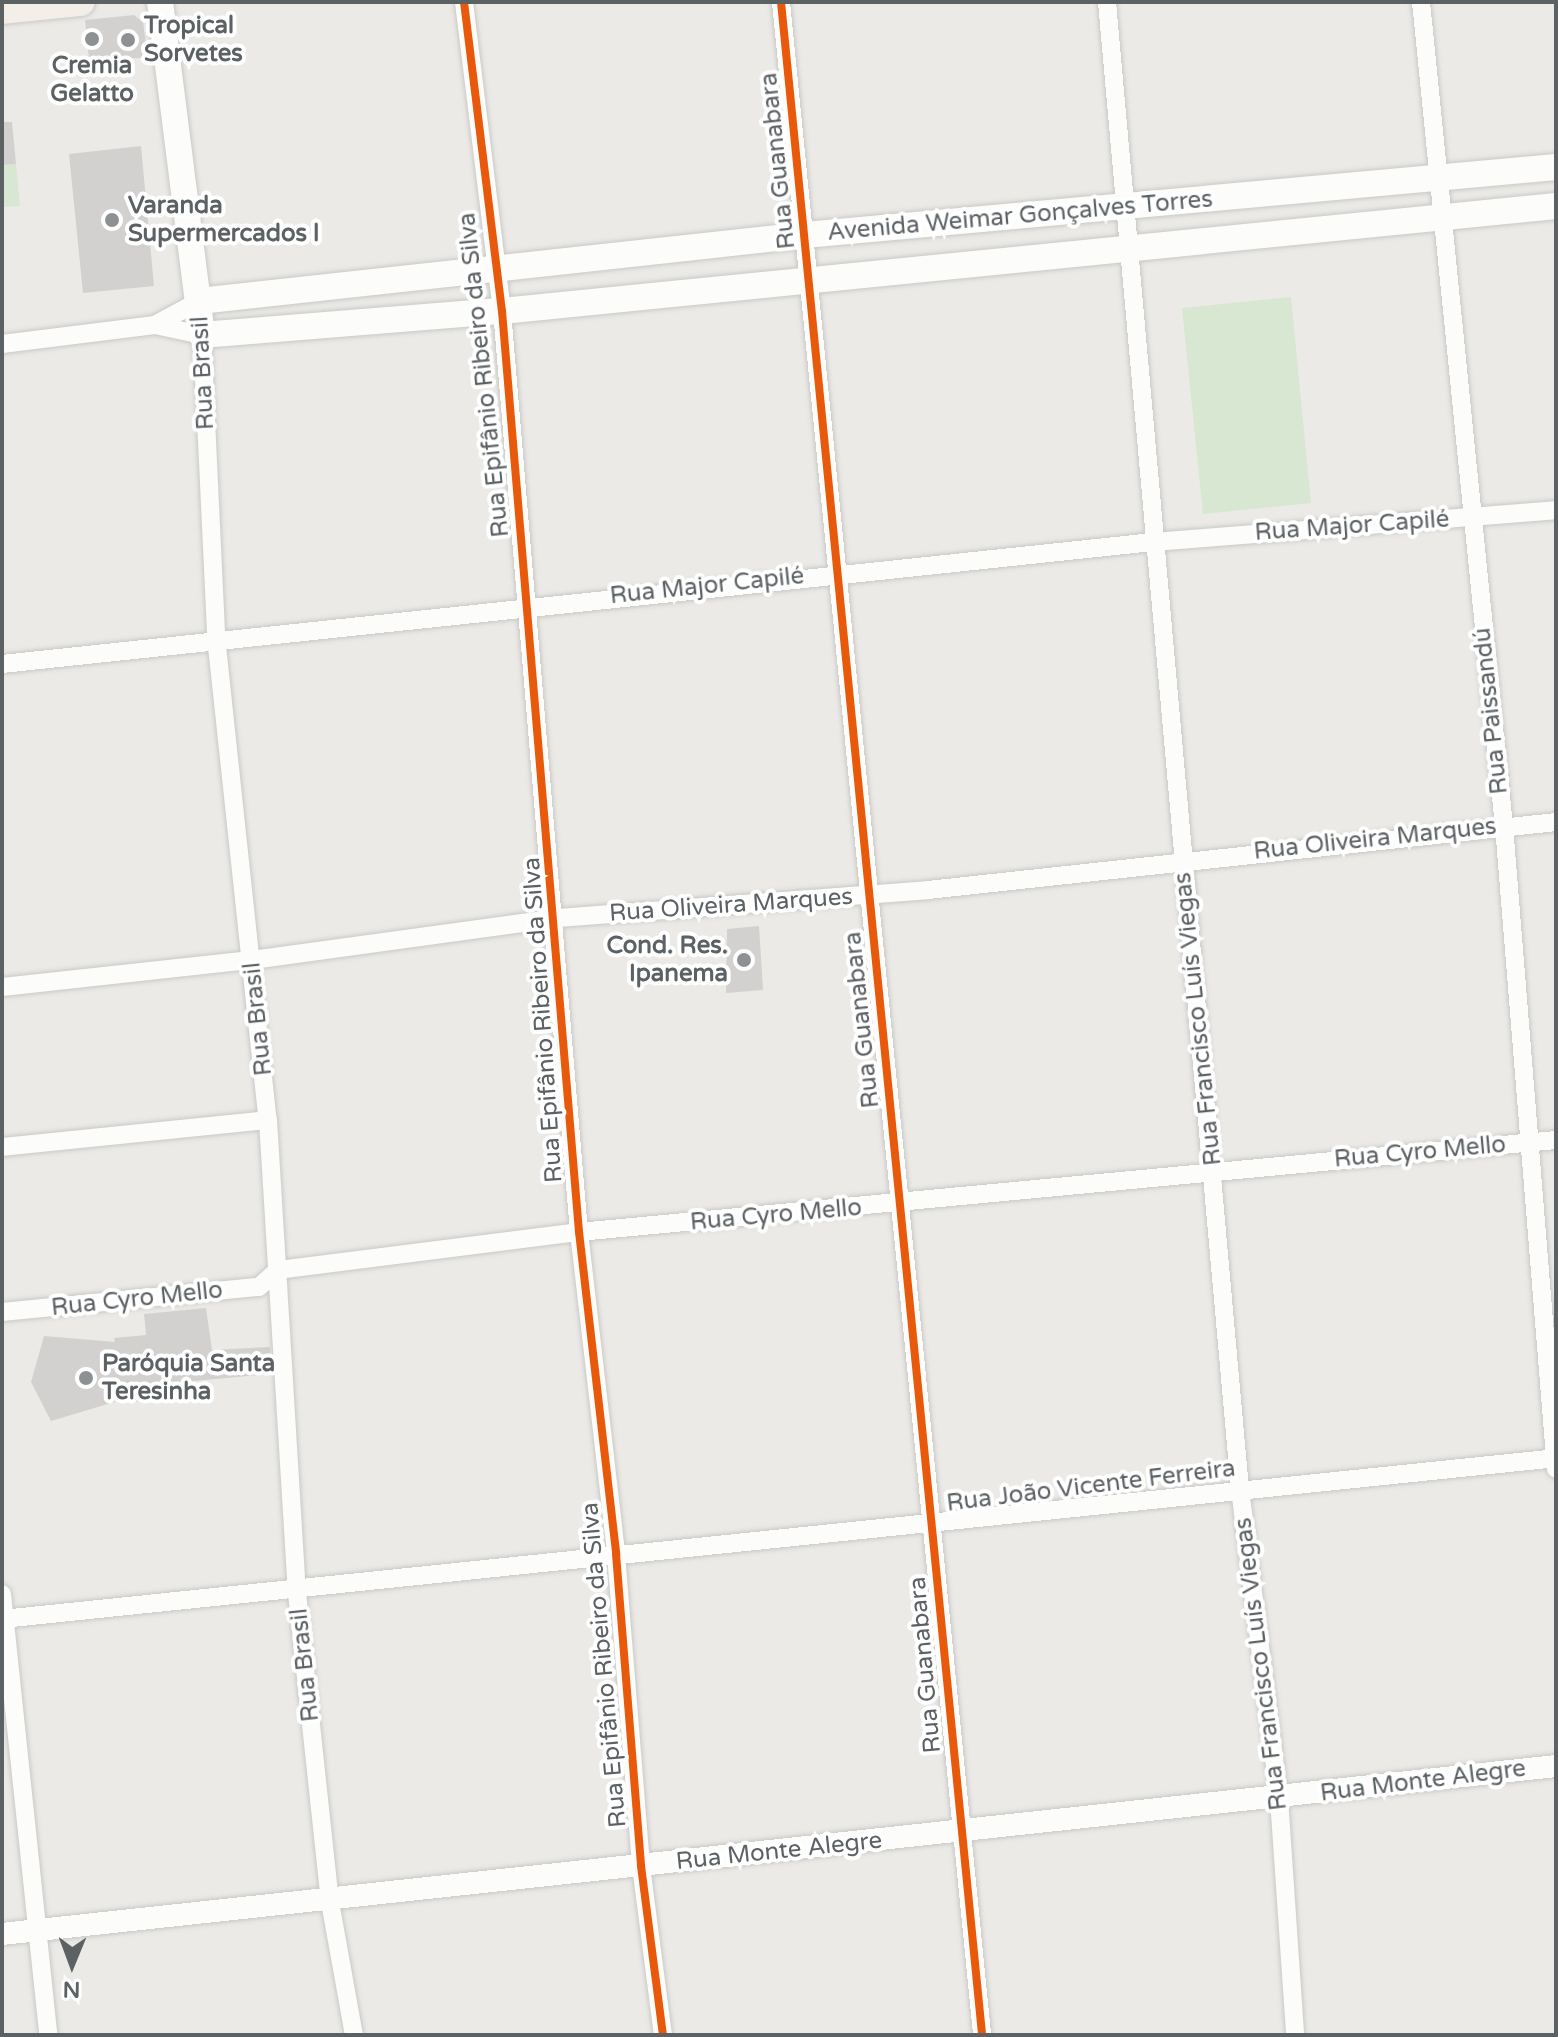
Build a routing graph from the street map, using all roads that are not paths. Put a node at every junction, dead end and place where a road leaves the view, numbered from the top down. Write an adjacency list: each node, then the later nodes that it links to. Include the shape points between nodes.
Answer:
1 (81, 2): 7 (main road)
2 (160, 2): 17 (main road, Rua Brasil)
3 (464, 2): 15 (street, Rua Epifânio Ribeiro da Silva)
4 (781, 2): 13 (street, Rua Guanabara)
5 (1107, 2): 10 (street, Rua Francisco Luís Viegas)
6 (1421, 2): 9 (street, Rua Paissandú)
7 (2, 10)
8 (1556, 167): 9 (main road, Avenida Weimar Gonçalves Torres)
9 (1441, 179): 10 (main road, Avenida Weimar Gonçalves Torres); 12 (street, Rua Paissandú)
10 (1126, 206): 13 (main road, Avenida Weimar Gonçalves Torres); 14 (street, Rua Francisco Luís Viegas)
11 (1556, 206): 12 (main road, Avenida Weimar Gonçalves Torres)
12 (1444, 216): 14 (main road, Avenida Weimar Gonçalves Torres); 23 (street, Rua Paissandú)
13 (805, 235): 15 (main road, Avenida Weimar Gonçalves Torres); 16 (street, Rua Guanabara)
14 (1131, 247): 16 (main road, Avenida Weimar Gonçalves Torres); 24 (street, Rua Francisco Luís Viegas)
15 (494, 271): 17 (main road, Avenida Weimar Gonçalves Torres); 18 (street, Rua Epifânio Ribeiro da Silva)
16 (812, 278): 18 (main road, Avenida Weimar Gonçalves Torres); 25 (street, Rua Guanabara)
17 (199, 301): 19 (street, Avenida Weimar Gonçalves Torres); 20 (main road, Rua Brasil)
18 (502, 311): 20 (main road, Avenida Weimar Gonçalves Torres); 26 (street, Rua Epifânio Ribeiro da Silva)
19 (155, 325): 20 (street, Avenida Weimar Gonçalves Torres); 21 (street, Avenida Weimar Gonçalves Torres)
20 (202, 335): 27 (street, Rua Brasil)
21 (2, 344)
22 (1556, 510): 23 (street, Rua Major Capilé)
23 (1471, 517): 24 (street, Rua Major Capilé); 30 (street, Rua Paissandú)
24 (1153, 542): 25 (street, Rua Major Capilé); 31 (street, Rua Francisco Luís Viegas)
25 (842, 573): 26 (street, Rua Major Capilé); 32 (street, Rua Guanabara)
26 (526, 604): 27 (street, Rua Major Capilé); 33 (street, Rua Epifânio Ribeiro da Silva)
27 (216, 637): 28 (street, Rua Major Capilé); 34 (street, Rua Brasil)
28 (2, 664)
29 (1556, 822): 30 (street, Rua Oliveira Marques)
30 (1504, 826): 31 (street, Rua Oliveira Marques); 38 (street, Rua Paissandú)
31 (1182, 860): 32 (street, Rua Oliveira Marques); 40 (street, Rua Francisco Luís Viegas)
32 (870, 895): 33 (street, Rua Oliveira Marques); 41 (street, Rua Guanabara)
33 (557, 918): 34 (street, Rua Oliveira Marques); 42 (street, Rua Epifânio Ribeiro da Silva)
34 (252, 960): 35 (street, Rua Oliveira Marques); 36 (street, Rua Brasil)
35 (2, 987)
36 (268, 1120): 39 (street); 43 (street, Rua Brasil)
37 (1556, 1140): 38 (street, Rua Cyro Mello)
38 (1528, 1142): 40 (street, Rua Cyro Mello); 45 (street, Rua Paissandú)
39 (2, 1147)
40 (1212, 1171): 41 (street, Rua Cyro Mello); 46 (street, Rua Francisco Luís Viegas)
41 (900, 1204): 42 (street, Rua Cyro Mello); 47 (street, Rua Guanabara)
42 (579, 1232): 43 (street, Rua Cyro Mello); 48 (street, Rua Epifânio Ribeiro da Silva)
43 (278, 1270): 44 (street, Rua Cyro Mello, via 259,1287); 49 (street, Rua Brasil)
44 (2, 1312)
45 (1556, 1462): 46 (street, Rua João Vicente Ferreira)
46 (1240, 1489): 47 (street, Rua João Vicente Ferreira); 53 (street, Rua Francisco Luís Viegas)
47 (934, 1524): 48 (street, Rua João Vicente Ferreira); 54 (street, Rua Guanabara)
48 (616, 1554): 49 (street, Rua João Vicente Ferreira); 55 (street, Rua Epifânio Ribeiro da Silva)
49 (296, 1584): 51 (street, Rua João Vicente Ferreira); 56 (street, Rua Brasil)
50 (2, 1594): 51 (street)
51 (3, 1619): 57 (street)
52 (1556, 1766): 53 (street, Rua Monte Alegre)
53 (1279, 1798): 54 (street, Rua Monte Alegre); 63 (street, Rua Francisco Luís Viegas)
54 (959, 1831): 55 (street, Rua Monte Alegre); 62 (street, Rua Guanabara)
55 (641, 1866): 56 (street, Rua Monte Alegre); 61 (street, Rua Epifânio Ribeiro da Silva)
56 (330, 1902): 57 (street, Rua Monte Alegre); 60 (street, Rua Brasil)
57 (38, 1929): 58 (street, Rua Monte Alegre); 59 (street)
58 (2, 1934)
59 (48, 2035)
60 (354, 2035)
61 (663, 2035)
62 (982, 2035)
63 (1295, 2035)

